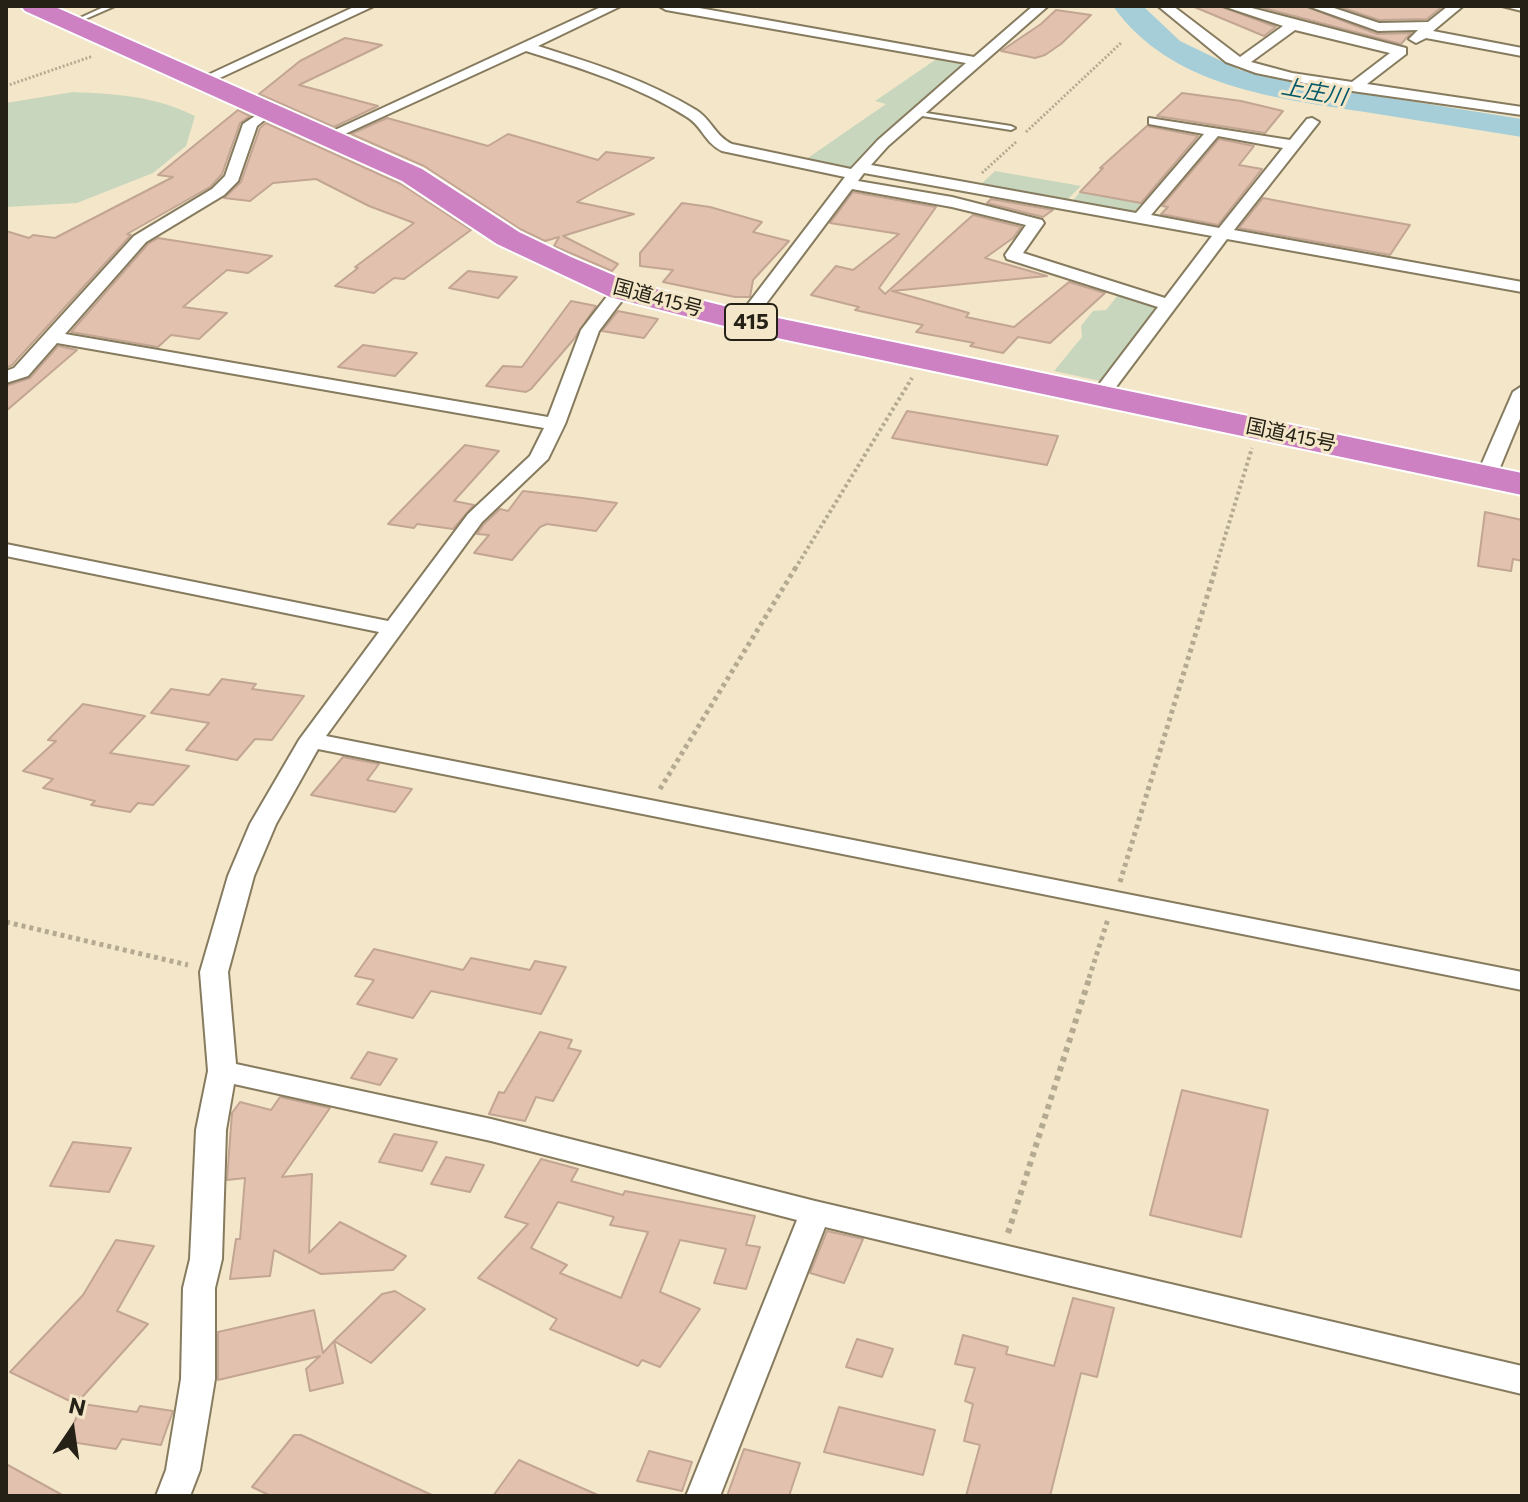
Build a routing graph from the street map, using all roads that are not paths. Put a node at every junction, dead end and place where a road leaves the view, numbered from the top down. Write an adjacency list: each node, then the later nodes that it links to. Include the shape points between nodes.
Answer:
1 (33, 6): 13 (highway, 国道415号 / 415)
2 (112, 6): 13 (lane)
3 (367, 6): 21 (street)
4 (614, 6): 16 (street)
5 (666, 6): 19 (street)
6 (1041, 6): 19 (street)
7 (1165, 6): 20 (street)
8 (1230, 6): 14 (street)
9 (1315, 6): 15 (street, via 1378,27)
10 (1456, 6): 15 (street)
11 (1505, 6): 12 (lane)
12 (1522, 9)
13 (72, 23): 21 (highway, 国道415号 / 415)
14 (1293, 25): 17 (street); 20 (street)
15 (1427, 29): 17 (street); 18 (street)
16 (524, 46): 31 (street); 33 (street, via 597,68 697,116 712,142 727,148)
17 (1401, 51): 22 (street)
18 (1522, 52)
19 (976, 61): 26 (street)
20 (1241, 63): 22 (street)
21 (204, 80): 24 (highway, 国道415号 / 415)
22 (1355, 87): 25 (street)
23 (1522, 97): 25 (street)
24 (270, 110): 31 (highway, 国道415号 / 415); 42 (street, via 250,124 232,178 140,239)
25 (1516, 110)
26 (916, 113): 29 (lane); 33 (street)
27 (1154, 121): 30 (street)
28 (1312, 122): 32 (street)
29 (1011, 128)
30 (1215, 131): 32 (street); 36 (street)
31 (329, 136): 39 (highway, 国道415号 / 415, via 412,175 508,238)
32 (1294, 145): 37 (street)
33 (855, 176): 34 (street); 35 (street); 41 (street)
34 (966, 187): 35 (lane); 36 (street)
35 (952, 202): 40 (street, via 1036,223 1013,255)
36 (1140, 218): 37 (street)
37 (1223, 233): 38 (street); 40 (street)
38 (1522, 287)
39 (621, 290): 41 (highway, 国道415号 / 415); 46 (street, via 590,330)
40 (1168, 305): 45 (street)
41 (744, 321): 45 (highway, 国道415号 / 415)
42 (53, 337): 43 (street, via 21,372); 46 (street)
43 (6, 377)
44 (1522, 392): 47 (street)
45 (1100, 395): 47 (highway, 国道415号 / 415)
46 (555, 424): 50 (street, via 538,459 475,518)
47 (1486, 477): 48 (highway, 国道415号 / 415)
48 (1522, 484)
49 (6, 550): 50 (street)
50 (392, 628): 51 (street)
51 (311, 740): 52 (street); 53 (street, via 246,863 214,972)
52 (1522, 981)
53 (222, 1071): 54 (street, via 491,1130); 56 (street, via 211,1130 198,1379 183,1470)
54 (815, 1213): 55 (street); 57 (street)
55 (1522, 1380)
56 (173, 1496)
57 (703, 1496)

